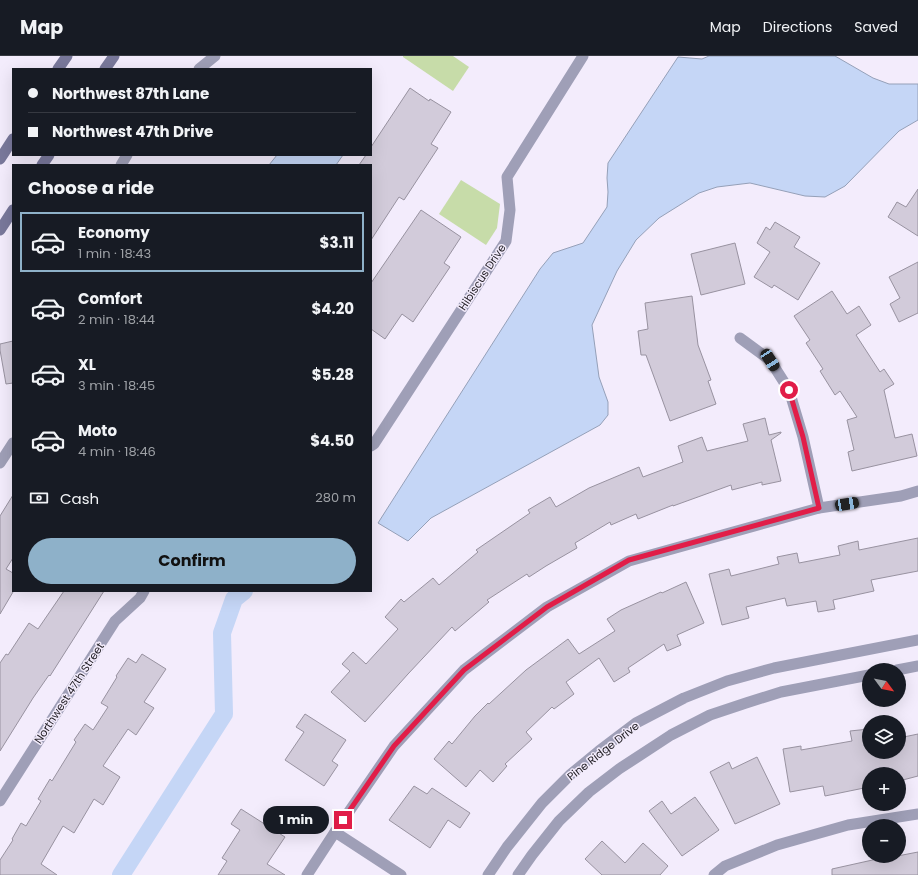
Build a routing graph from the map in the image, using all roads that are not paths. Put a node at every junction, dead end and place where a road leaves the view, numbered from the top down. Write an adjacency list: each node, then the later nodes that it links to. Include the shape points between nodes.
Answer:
1 (67, 56): 5 (main road)
2 (114, 56): 6 (main road)
3 (215, 56): 7 (street)
4 (583, 56): 14 (street, Hibiscus Drive, via 507,177 510,210 506,241)
5 (59, 68)
6 (106, 68)
7 (200, 68)
8 (12, 141): 9 (main road)
9 (0, 159)
10 (12, 212): 11 (main road)
11 (0, 230)
12 (740, 338): 17 (street, via 770,360 789,390)
13 (12, 444): 15 (street)
14 (372, 445)
15 (0, 462)
16 (918, 491): 17 (street, via 901,496)
17 (819, 508): 25 (street, via 629,560 547,607 464,670 394,746)
18 (143, 592): 23 (street, Northwest 47th Street, via 116,621)
19 (918, 640): 28 (street, Pine Ridge Drive, via 774,668 727,681 684,698 636,723 571,774 542,803)
20 (918, 666): 21 (street)
21 (906, 668)
22 (862, 676): 29 (street, via 781,692 710,715 671,735 589,792 559,821)
23 (0, 801)
24 (918, 814): 30 (street, via 848,825 777,845 725,866)
25 (335, 832): 26 (street); 27 (street)
26 (307, 875)
27 (401, 875)
28 (488, 875)
29 (518, 875)
30 (714, 875)

